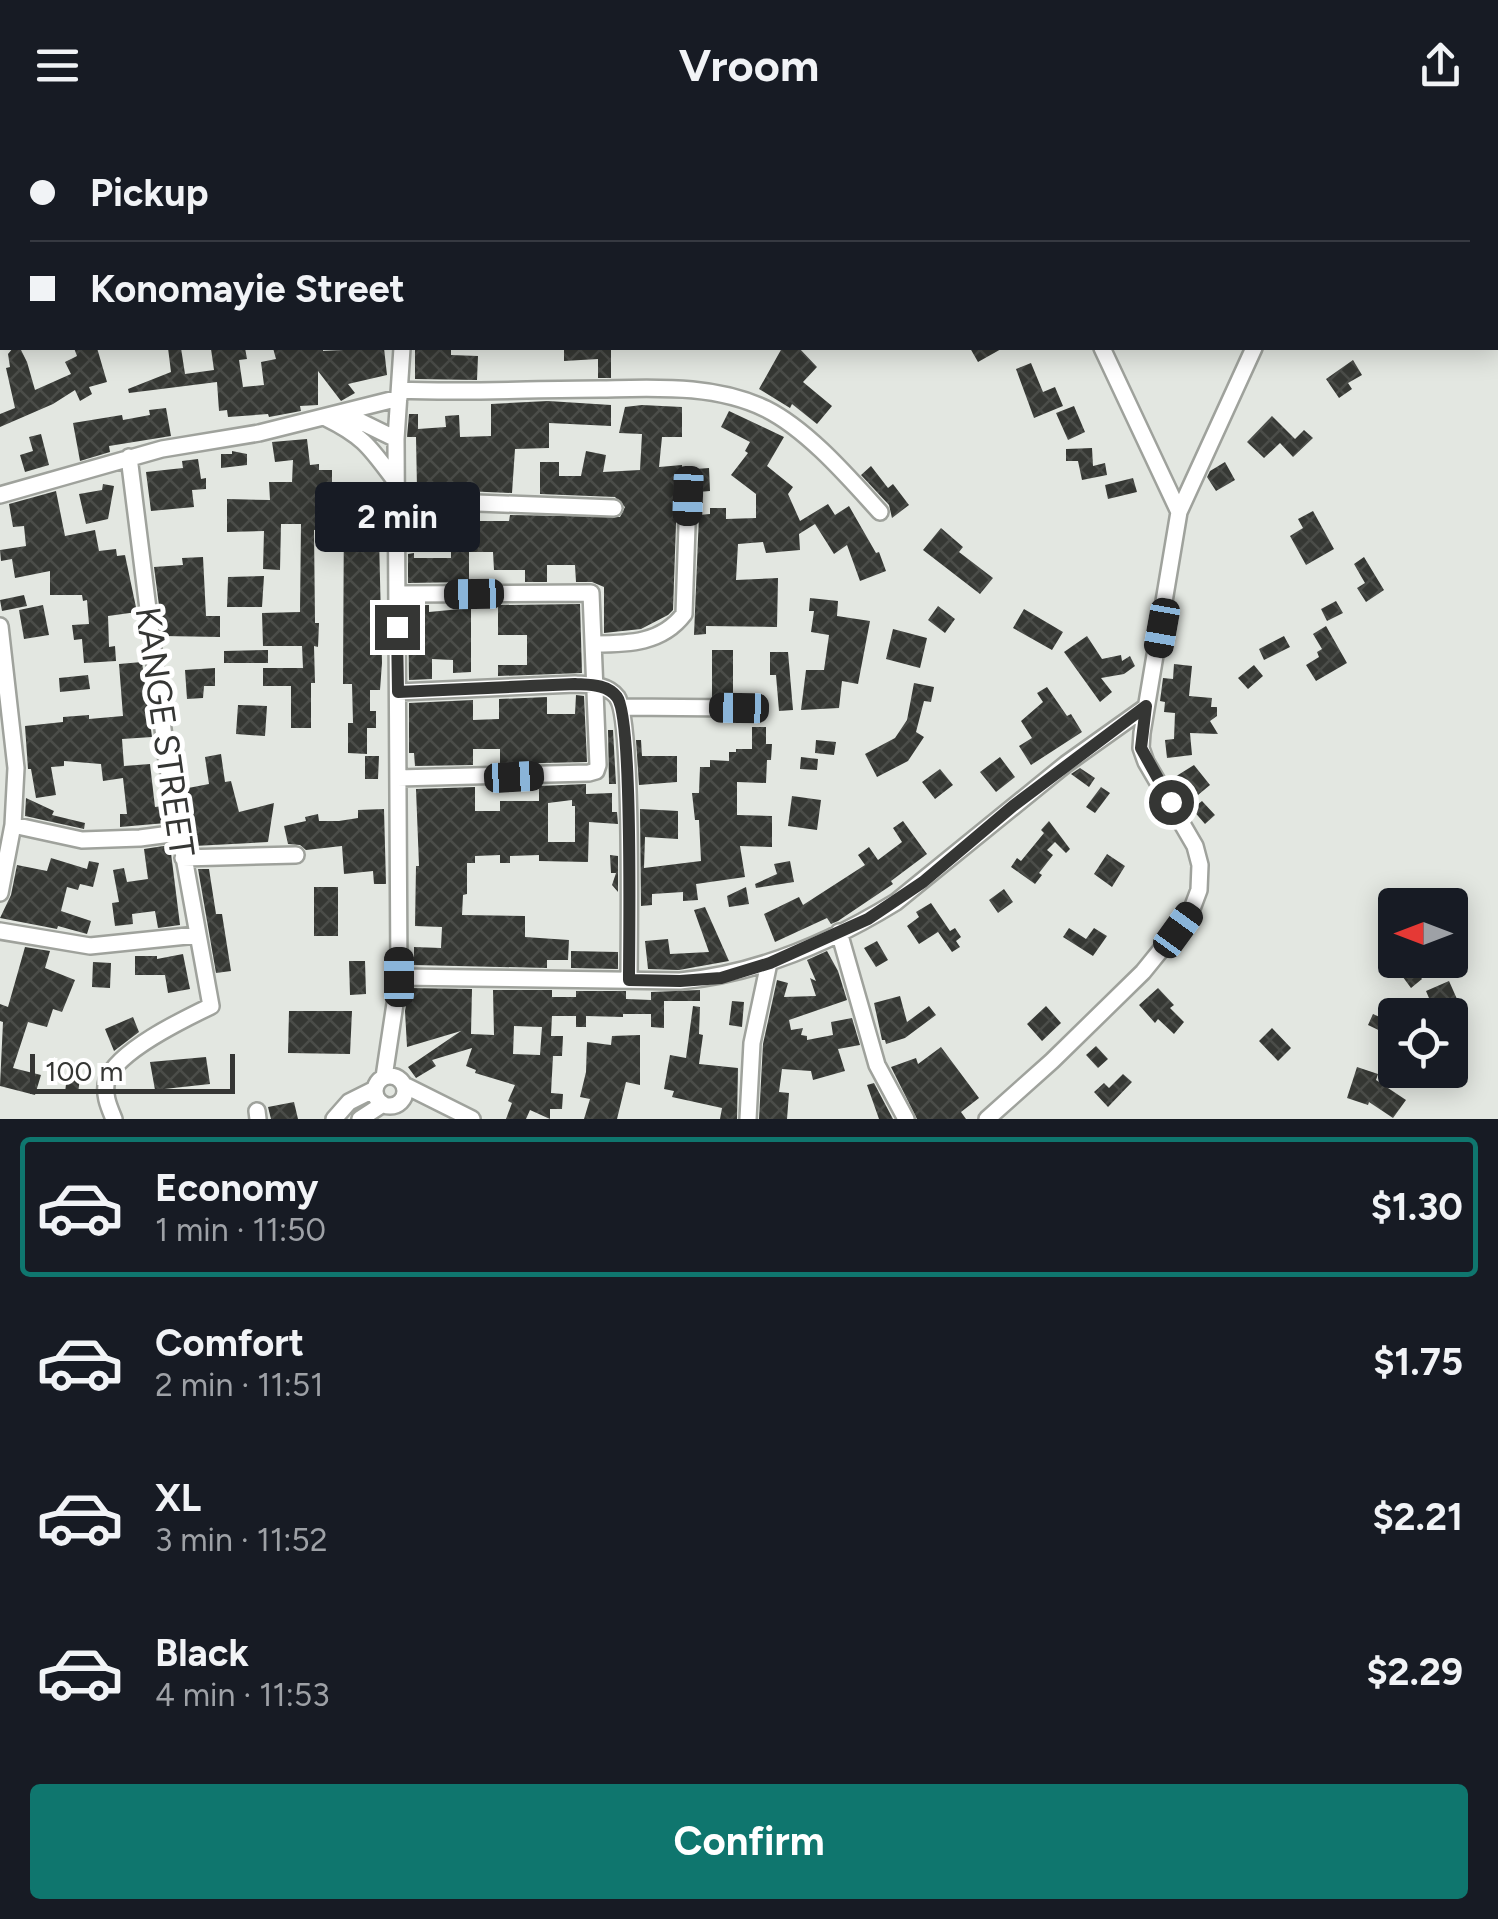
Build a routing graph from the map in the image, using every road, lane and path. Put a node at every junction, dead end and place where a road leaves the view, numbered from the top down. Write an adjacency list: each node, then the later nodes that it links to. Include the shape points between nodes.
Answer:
1 (402, 350): 4 (street)
2 (1103, 350): 15 (street)
3 (1253, 350): 15 (street)
4 (399, 394): 5 (street); 7 (street); 14 (street, via 660,388 723,395 787,422)
5 (346, 414): 6 (street); 7 (street)
6 (326, 418): 8 (street); 9 (street, via 367,442)
7 (396, 439): 9 (street)
8 (129, 457): 10 (street); 26 (street, KANGE STREET)
9 (396, 482): 12 (street)
10 (0, 495)
11 (688, 496): 18 (street, via 684,614 656,638)
12 (397, 500): 13 (street); 16 (street)
13 (614, 508)
14 (880, 512)
15 (1179, 512): 21 (street)
16 (397, 594): 18 (street, via 591,593); 20 (street)
17 (0, 626): 25 (street, via 15,744)
18 (595, 644): 19 (street)
19 (596, 685): 20 (street); 22 (street, via 615,693); 24 (street, via 596,771)
20 (398, 692): 24 (street)
21 (1146, 706): 31 (street, via 896,902); 44 (street, via 1141,748 1200,865 1190,914 1143,972)
22 (623, 707): 23 (street); 35 (street)
23 (739, 708)
24 (398, 778): 34 (street)
25 (13, 825): 26 (street, via 82,840); 29 (street)
26 (178, 832): 28 (street, KANGE STREET)
27 (296, 854): 28 (street)
28 (183, 858): 32 (street, KANGE STREET)
29 (0, 893)
30 (0, 931): 32 (street, via 90,946)
31 (839, 932): 33 (street); 43 (street, via 877,1065)
32 (197, 935): 38 (street, KANGE STREET, via 211,1006 136,1050 108,1077 105,1093)
33 (770, 963): 35 (street, via 721,978); 42 (street, via 752,1043)
34 (399, 977): 35 (street); 36 (street, via 389,1039)
35 (629, 980)
36 (390, 1089): 37 (street, via 438,1103); 39 (street, via 357,1097); 40 (street)
37 (453, 1115): 41 (street)
38 (114, 1119)
39 (334, 1119)
40 (360, 1119)
41 (472, 1119)
42 (748, 1119)
43 (906, 1119)
44 (987, 1119)

